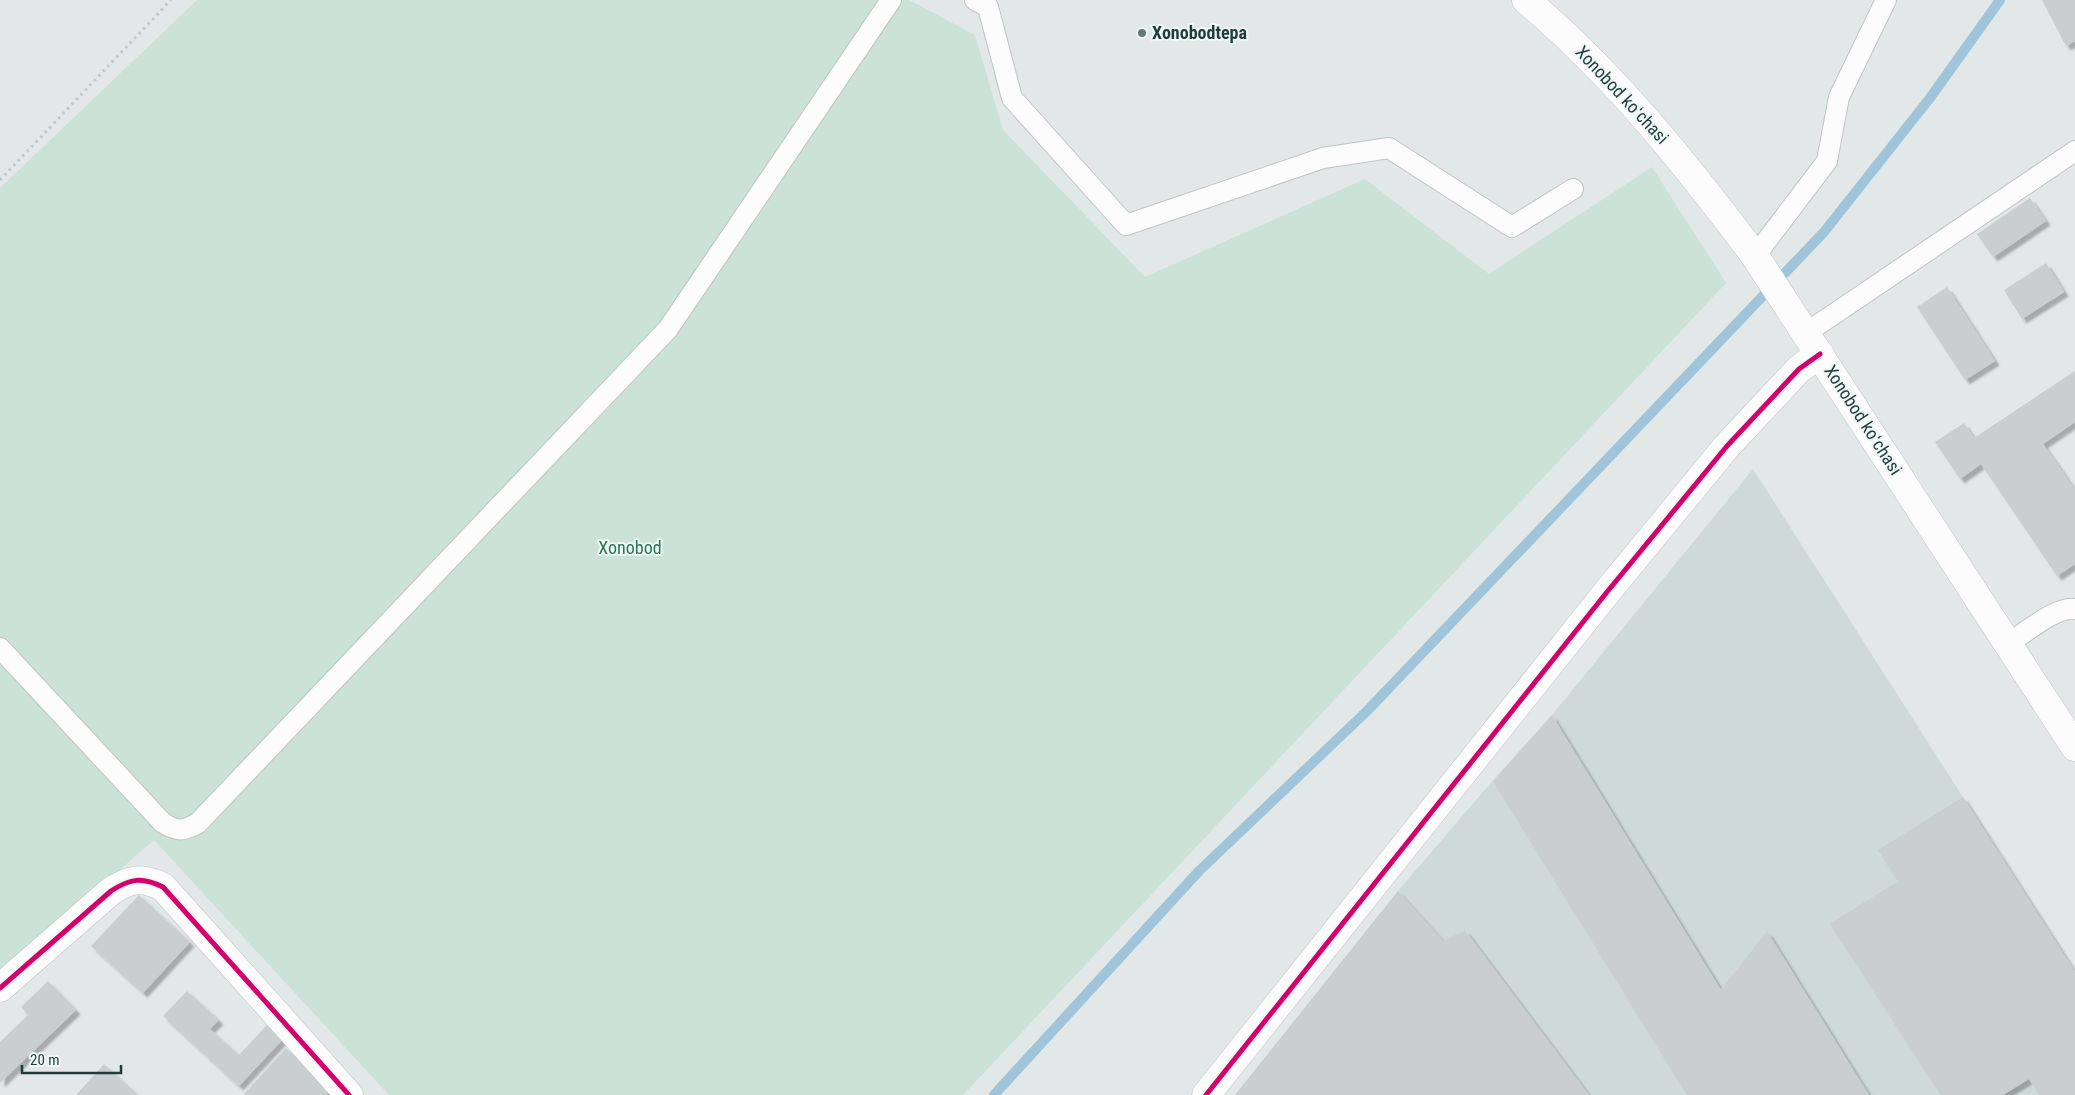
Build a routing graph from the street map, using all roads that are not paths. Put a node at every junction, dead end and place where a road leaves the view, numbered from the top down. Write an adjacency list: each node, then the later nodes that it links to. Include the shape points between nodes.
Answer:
1 (891, 0): 11 (lane, via 668,328 198,823 181,831 163,823)
2 (975, 0): 6 (lane, via 988,7 1012,98 1126,225 1324,158 1389,148 1512,227)
3 (1526, 0): 7 (street, Xonobod koʻchasi, via 1582,50 1642,113)
4 (1886, 0): 7 (lane, via 1840,97 1827,161)
5 (2075, 151): 8 (lane)
6 (1573, 189)
7 (1761, 264): 8 (street, Xonobod koʻchasi)
8 (1813, 344): 10 (street, Xonobod koʻchasi); 15 (street, via 1799,368 1727,446 1606,592)
9 (2075, 609): 10 (lane, via 2058,611)
10 (2008, 644): 12 (street, Xonobod koʻchasi)
11 (0, 648)
12 (2075, 747)
13 (0, 988): 14 (street, via 111,891 126,882 148,880 163,888)
14 (349, 1095)
15 (1206, 1095)

